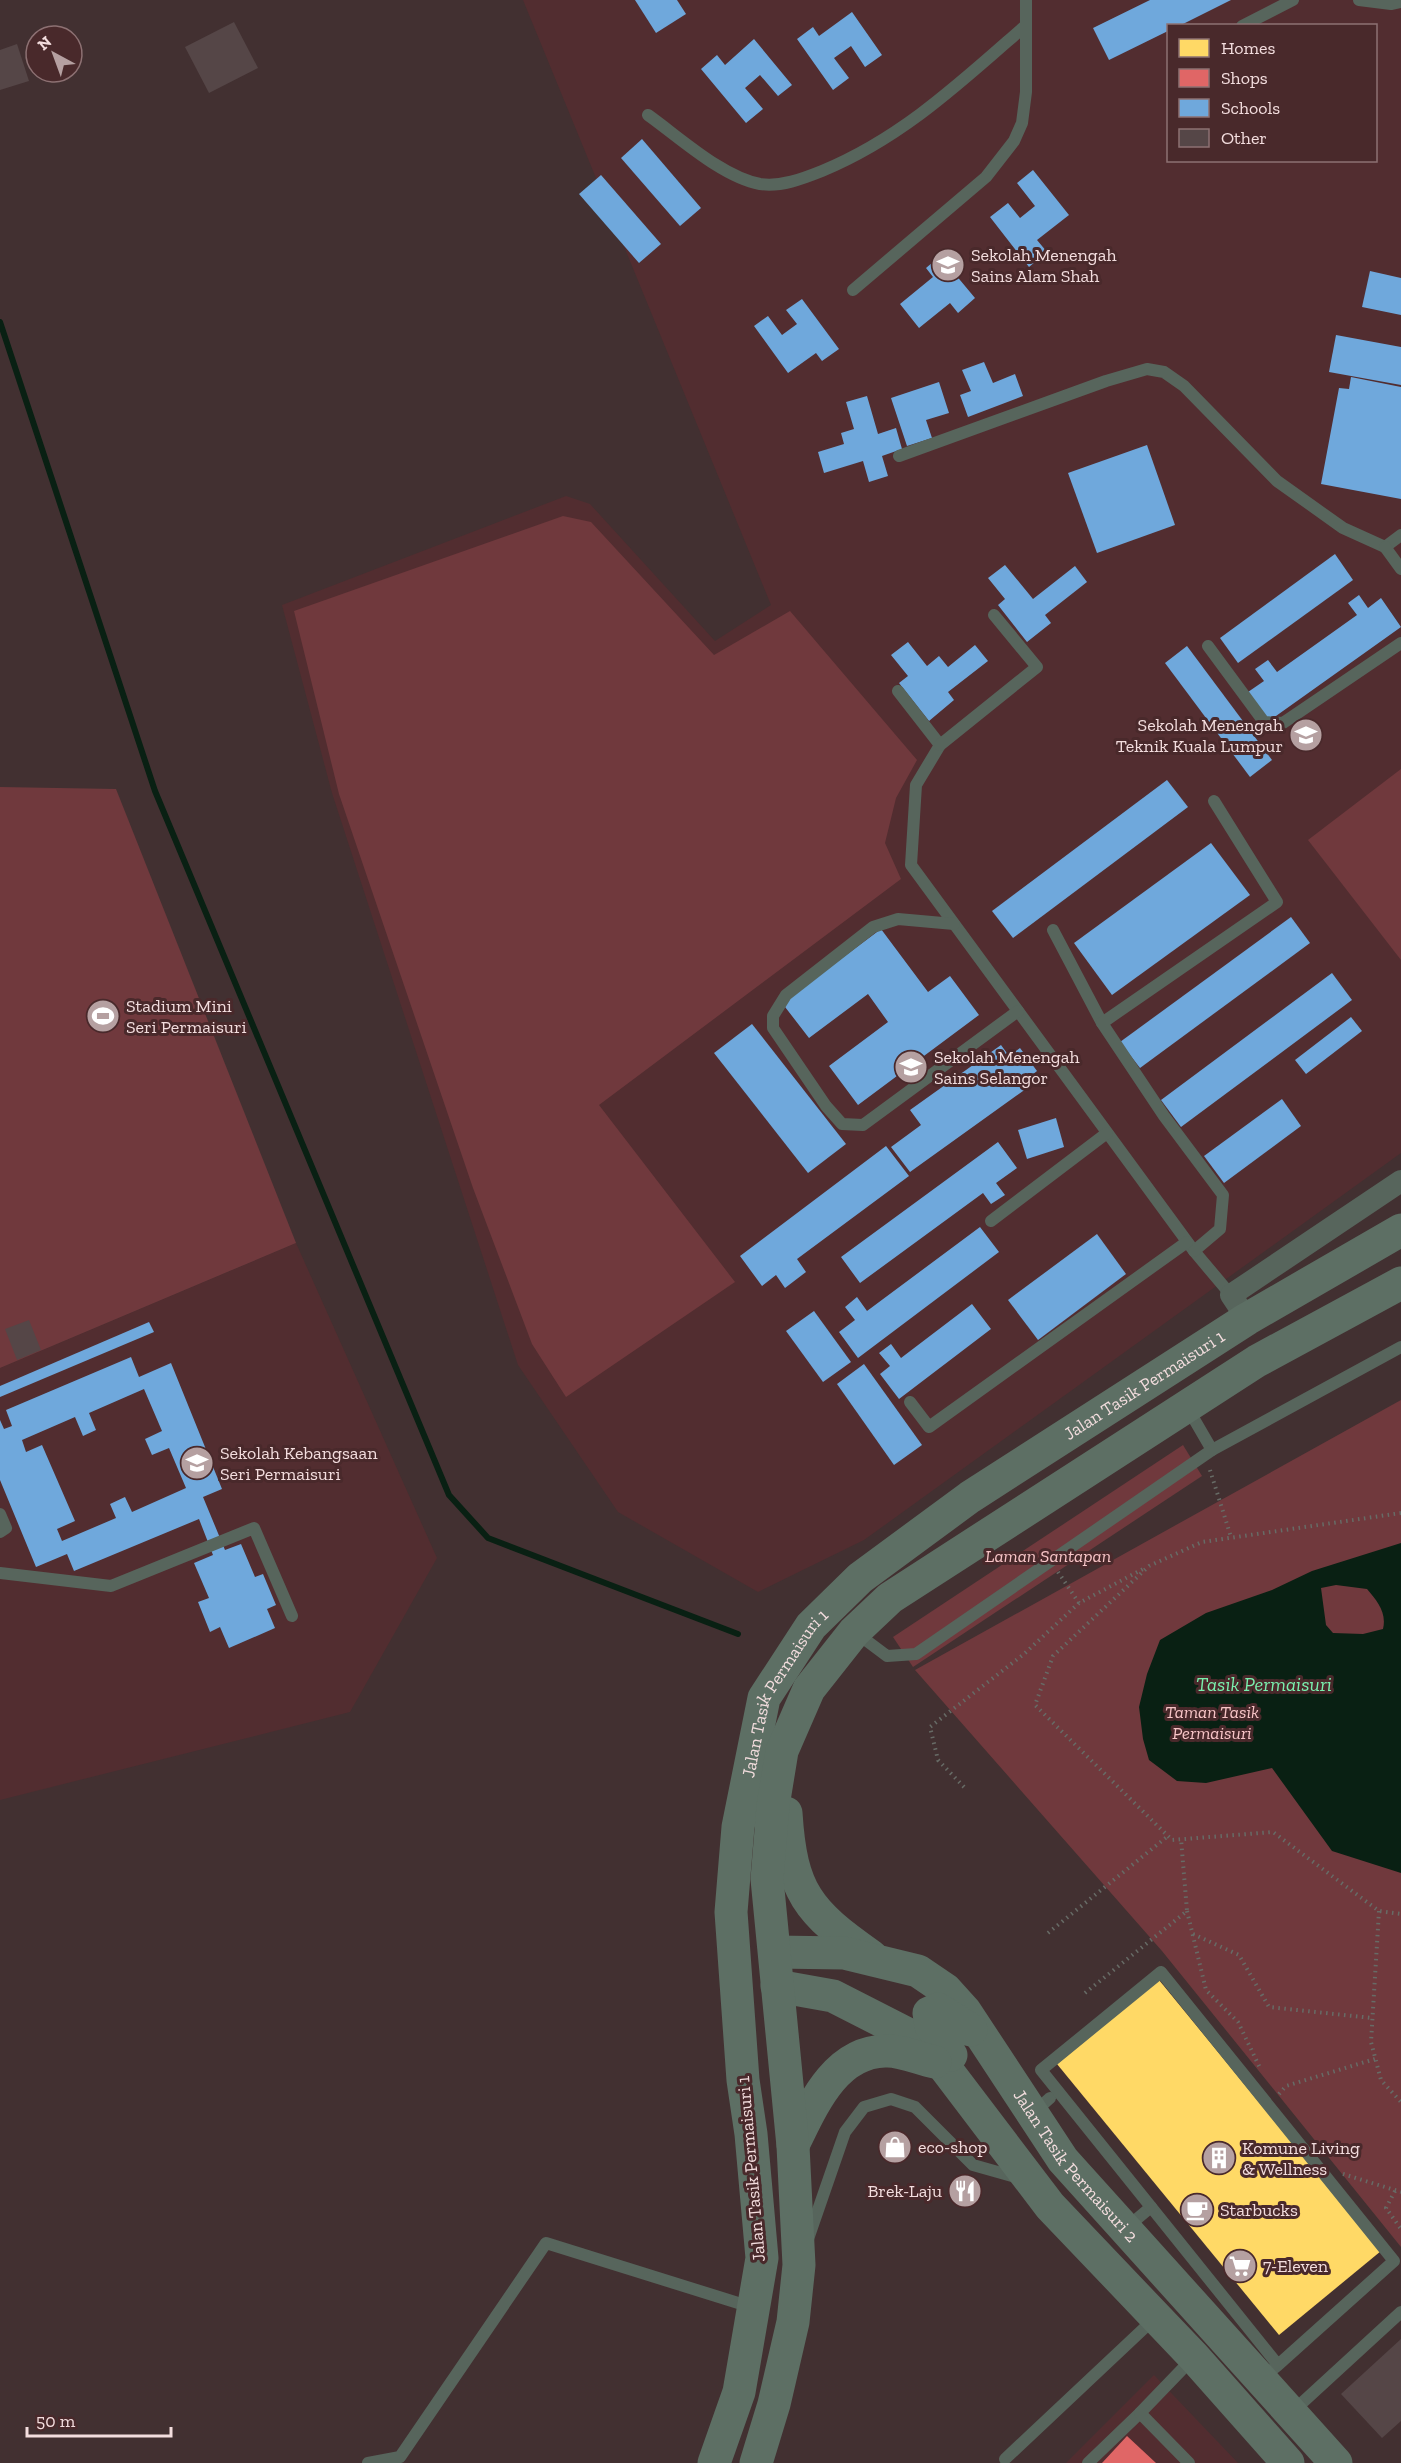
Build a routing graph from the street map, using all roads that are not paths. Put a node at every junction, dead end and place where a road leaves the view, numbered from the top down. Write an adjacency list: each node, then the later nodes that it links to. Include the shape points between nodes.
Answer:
1 (1026, 0): 6 (lane)
2 (1293, 0): 5 (lane)
3 (1359, 0): 4 (lane)
4 (1401, 2)
5 (1246, 24)
6 (1025, 26): 7 (lane, via 913,122 839,164 787,183 760,184 726,170); 8 (lane, via 1026,92 1022,123 1014,141 986,177)
7 (648, 116)
8 (853, 290)
9 (899, 456): 11 (lane, via 1148,369 1164,372 1184,386 1277,481 1343,528)
10 (1401, 535): 11 (lane)
11 (1385, 547): 12 (lane)
12 (1401, 569)
13 (994, 615): 17 (lane, via 1037,667)
14 (1401, 643): 15 (lane, via 1283,723 1264,722)
15 (1208, 646)
16 (898, 691): 17 (lane)
17 (939, 745): 19 (lane, via 916,785 910,865)
18 (1214, 801): 22 (lane, via 1276,902)
19 (954, 924): 21 (lane); 21 (lane, via 898,919 873,927 786,995 773,1016 773,1028 826,1106 842,1124 863,1125)
20 (1053, 930): 22 (lane)
21 (1018, 1011): 23 (lane)
22 (1102, 1023): 27 (lane, via 1222,1195 1220,1229)
23 (1107, 1133): 25 (lane); 27 (lane)
24 (1401, 1181): 29 (street)
25 (991, 1221)
26 (1401, 1230): 29 (main road, Jalan Tasik Permaisuri 1)
27 (1190, 1246): 29 (lane); 31 (lane, via 929,1427)
28 (1401, 1283): 32 (main road, Jalan Tasik Permaisuri 1, via 1257,1361)
29 (1239, 1307): 34 (main road, Jalan Tasik Permaisuri 1)
30 (1401, 1347): 33 (lane)
31 (910, 1402)
32 (1186, 1407): 33 (lane); 35 (main road, Jalan Tasik Permaisuri 1)
33 (1212, 1450): 40 (lane, via 916,1654 887,1656)
34 (1004, 1476): 35 (main road); 42 (main road, Jalan Tasik Permaisuri 1, via 860,1578 812,1626 764,1698)
35 (1025, 1510): 40 (main road, Jalan Tasik Permaisuri 1, via 890,1598)
36 (0, 1514): 37 (lane, via 6,1528)
37 (0, 1532)
38 (0, 1573): 39 (lane, via 111,1586 254,1528)
39 (292, 1616)
40 (854, 1632): 41 (main road, Jalan Tasik Permaisuri 1, via 809,1689)
41 (782, 1751): 43 (main road, via 795,1877 808,1903 831,1928); 44 (main road, Jalan Tasik Permaisuri 1, via 772,1806 767,1879)
42 (738, 1827): 44 (main road, via 746,1867 752,1947); 47 (main road, Jalan Tasik Permaisuri 1, via 731,1912 743,2080)
43 (880, 1962): 44 (main road, Jalan Tasik Permaisuri 2, via 844,1953); 45 (main road, Jalan Tasik Permaisuri 2, via 918,1971 946,1990)
44 (771, 1970): 46 (main road, Jalan Tasik Permaisuri 2, via 833,1996 927,2044); 47 (main road, via 754,1995 759,2066); 48 (main road, Jalan Tasik Permaisuri 1)
45 (982, 2037): 49 (main road, via 938,2009 929,2013 928,2019 939,2039 1015,2138); 51 (main road, Jalan Tasik Permaisuri 2, via 1041,2106 1063,2160)
46 (945, 2065): 48 (main road, via 885,2050 853,2058 819,2093); 49 (main road, Jalan Tasik Permaisuri 2)
47 (751, 2134): 53 (main road, Jalan Tasik Permaisuri 1, via 762,2258)
48 (793, 2146): 52 (main road, Jalan Tasik Permaisuri 1)
49 (1024, 2171): 52 (lane, via 973,2165 915,2107 891,2099 864,2107 845,2132); 55 (main road, Jalan Tasik Permaisuri 2, via 1050,2206)
50 (1151, 2207): 51 (lane); 51 (lane); 57 (lane, via 1041,2070 1161,1972 1394,2261)
51 (1149, 2238): 57 (main road, Jalan Tasik Permaisuri 2)
52 (799, 2265): 63 (main road, Jalan Tasik Permaisuri 1, via 794,2322)
53 (755, 2309): 61 (lane, via 546,2243 400,2457); 62 (main road, Jalan Tasik Permaisuri 1, via 739,2392)
54 (1401, 2312): 59 (lane)
55 (1156, 2317): 56 (main road, Jalan Tasik Permaisuri 2); 60 (lane)
56 (1194, 2357): 58 (lane); 66 (main road, Jalan Tasik Permaisuri 2)
57 (1269, 2372): 59 (main road, Jalan Tasik Permaisuri 2)
58 (1140, 2413): 64 (lane); 65 (lane)
59 (1290, 2414): 67 (main road, Jalan Tasik Permaisuri 2)
60 (1006, 2462)
61 (369, 2463)
62 (714, 2463)
63 (756, 2463)
64 (1088, 2463)
65 (1189, 2463)
66 (1288, 2463)
67 (1336, 2463)

